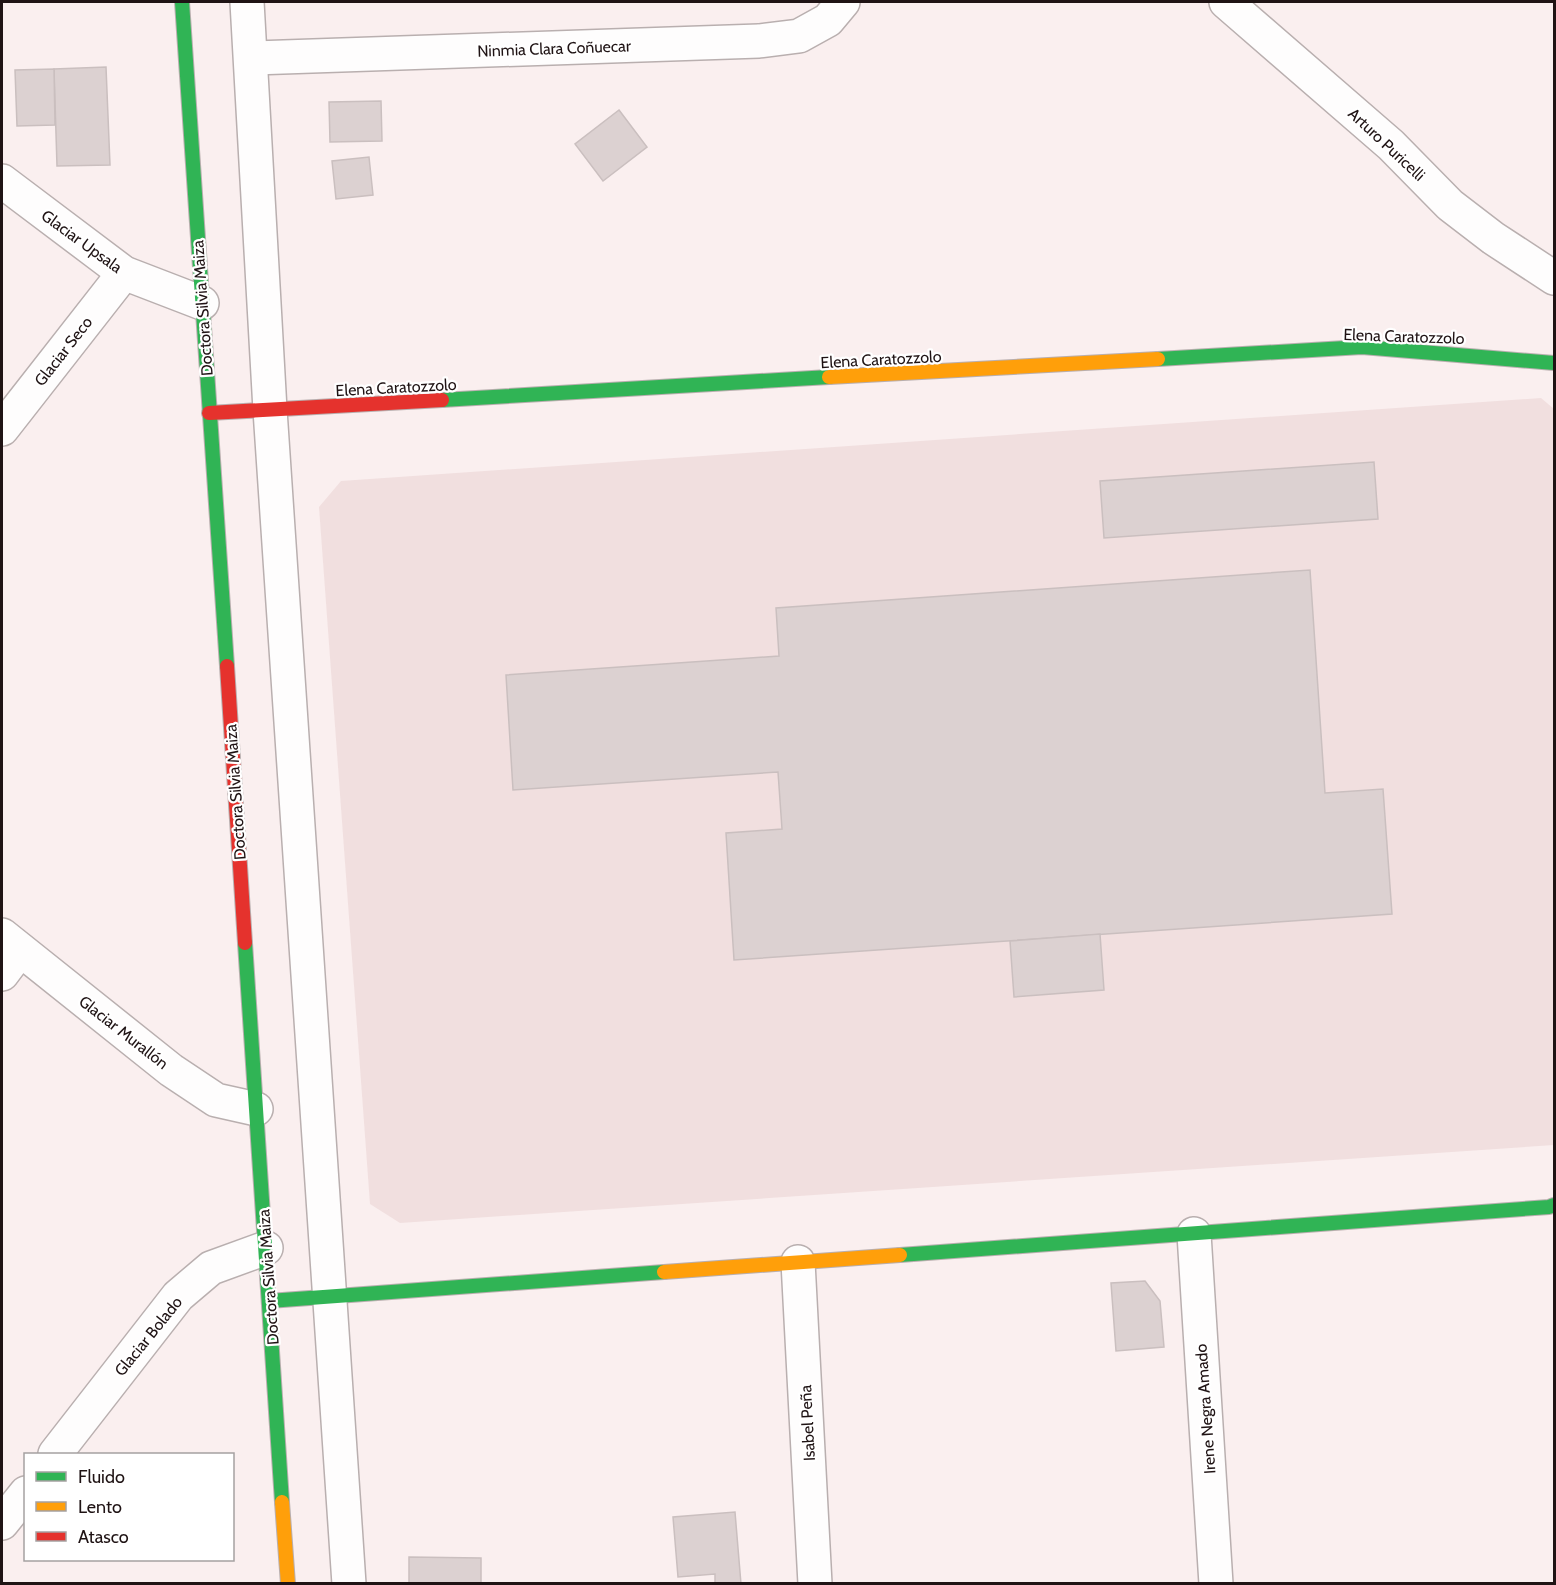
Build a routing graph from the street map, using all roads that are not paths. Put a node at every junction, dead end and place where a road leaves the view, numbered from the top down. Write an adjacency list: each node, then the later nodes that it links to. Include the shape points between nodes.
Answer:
1 (182, 2): 9 (street, Doctora Silvia Maiza)
2 (247, 2): 5 (street)
3 (843, 2): 5 (street, Ninmia Clara Coñuecar, via 828,20 799,36 759,41)
4 (1226, 2): 8 (street, Arturo Puricelli, via 1391,145 1450,205)
5 (251, 57): 11 (street)
6 (2, 181): 7 (street, Glaciar Upsala)
7 (124, 273): 9 (street, Glaciar Upsala); 13 (street, Glaciar Seco)
8 (1554, 278)
9 (202, 303): 12 (street, Doctora Silvia Maiza)
10 (1554, 363): 11 (street, Elena Caratozzolo, via 1362,347)
11 (270, 410): 12 (street, Elena Caratozzolo); 20 (street)
12 (209, 413): 15 (street, Doctora Silvia Maiza)
13 (2, 429)
14 (8, 953): 15 (street, Glaciar Murallón, via 216,1100)
15 (256, 1109): 18 (street, Doctora Silvia Maiza)
16 (1553, 1207): 17 (street)
17 (1194, 1234): 19 (street); 28 (street, Irene Negra Amado)
18 (266, 1248): 21 (street, Doctora Silvia Maiza); 22 (street, Glaciar Bolado, via 211,1268 178,1296)
19 (798, 1262): 20 (street); 27 (street, Isabel Peña)
20 (330, 1295): 21 (street); 26 (street)
21 (269, 1301): 25 (street, Doctora Silvia Maiza)
22 (57, 1453)
23 (24, 1496): 24 (street)
24 (2, 1523)
25 (288, 1584)
26 (349, 1584)
27 (815, 1584)
28 (1216, 1584)

